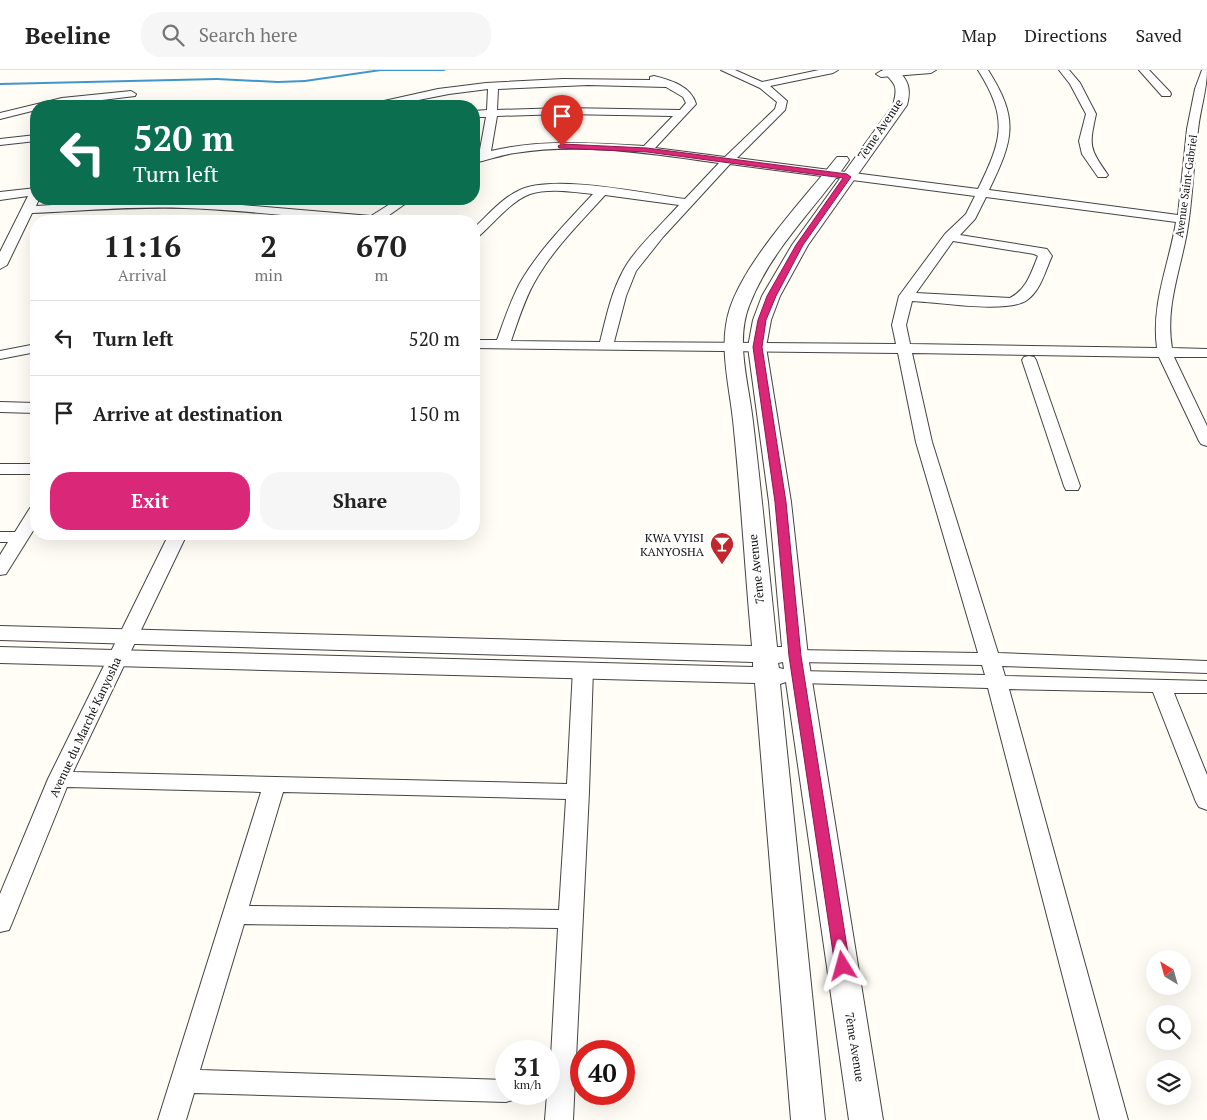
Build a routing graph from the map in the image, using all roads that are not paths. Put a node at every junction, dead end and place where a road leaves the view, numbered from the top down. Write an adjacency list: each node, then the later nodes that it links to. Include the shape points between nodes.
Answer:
1 (629, 70): 10 (street)
2 (726, 70): 11 (street)
3 (833, 70): 11 (street)
4 (931, 70): 9 (street)
5 (983, 70): 32 (street, via 997,92 1005,134 1000,155)
6 (1064, 70): 29 (street, via 1091,114 1085,141 1088,154)
7 (1144, 70): 14 (street)
8 (1206, 70): 42 (street, Avenue Saint-Gabriel, via 1197,103)
9 (884, 72): 28 (street, 7ème Avenue, via 901,82 904,92 900,105)
10 (665, 84): 12 (street, via 577,82); 19 (street, via 691,99 691,104)
11 (761, 85): 27 (street, via 782,101 780,110)
12 (493, 86): 16 (street); 18 (street)
13 (131, 94): 15 (street)
14 (1166, 94)
15 (72, 100)
16 (402, 100)
17 (30, 109): 21 (street)
18 (492, 113): 19 (street); 20 (street); 25 (street)
19 (681, 113): 24 (street)
20 (480, 114)
21 (0, 116)
22 (30, 139): 23 (street)
23 (0, 142)
24 (647, 150): 26 (street, via 552,146); 27 (street)
25 (480, 155)
26 (480, 158)
27 (728, 160): 28 (street); 34 (street)
28 (838, 175): 32 (street); 55 (street, 7ème Avenue, via 771,250 750,282 739,308); 56 (street, 7ème Avenue, via 771,296 762,320)
29 (1102, 175)
30 (601, 192): 34 (street); 44 (street, via 547,188 524,192); 52 (street, via 555,243 537,269 520,297)
31 (30, 194): 33 (street)
32 (981, 194): 42 (street); 46 (street, via 971,216)
33 (0, 196)
34 (688, 203): 53 (street, via 630,270 619,296)
35 (30, 205): 39 (street)
36 (116, 205): 39 (street)
37 (195, 205): 40 (street)
38 (398, 205): 41 (street)
39 (28, 210): 43 (street)
40 (308, 215)
41 (384, 215)
42 (1183, 220): 61 (street, Avenue Saint-Gabriel, via 1162,300)
43 (17, 229): 45 (street); 47 (street)
44 (480, 229)
45 (0, 232)
46 (950, 237): 48 (street); 48 (street, via 1035,250 1045,256 1027,295 1016,302)
47 (0, 265)
48 (906, 296): 58 (street, via 899,325)
49 (30, 338): 50 (street)
50 (16, 339)
51 (480, 344): 52 (street)
52 (502, 345): 53 (street)
53 (606, 346): 55 (street)
54 (30, 349): 59 (street)
55 (734, 351): 56 (street); 60 (street); 78 (street, 7ème Avenue)
56 (757, 352): 58 (street); 79 (street, 7ème Avenue, via 780,502)
57 (1207, 353): 61 (street)
58 (904, 354): 61 (street); 62 (street); 77 (street, via 924,442)
59 (0, 355)
60 (480, 356)
61 (1167, 356): 62 (street); 65 (street, Avenue Saint-Gabriel)
62 (1029, 360): 68 (street)
63 (0, 407): 64 (street)
64 (30, 408)
65 (1207, 441)
66 (0, 469): 67 (street)
67 (30, 469)
68 (1072, 486)
69 (30, 522): 71 (street)
70 (0, 537): 71 (street)
71 (21, 538): 73 (street)
72 (175, 540): 75 (street, Avenue du Marché Kanyosha)
73 (0, 570)
74 (0, 633): 75 (street)
75 (122, 647): 76 (street); 78 (street, via 334,641); 81 (street); 85 (street, Avenue du Marché Kanyosha)
76 (0, 655)
77 (990, 659): 79 (street); 80 (street); 82 (street)
78 (765, 664): 79 (street); 81 (street); 98 (street, 7ème Avenue)
79 (797, 666): 82 (street); 99 (street, 7ème Avenue)
80 (1207, 667)
81 (584, 669): 87 (street)
82 (997, 683): 83 (street); 100 (street)
83 (1161, 686): 84 (street); 88 (street)
84 (1207, 688)
85 (59, 778): 86 (street); 91 (street, Avenue du Marché Kanyosha)
86 (274, 784): 87 (street); 89 (street)
87 (578, 792): 90 (street)
88 (1207, 802)
89 (234, 915): 90 (street); 93 (street)
90 (570, 920): 92 (street)
91 (0, 924)
92 (559, 1040)
93 (184, 1081): 94 (street); 96 (street)
94 (495, 1091)
95 (556, 1105): 97 (street)
96 (172, 1120)
97 (559, 1120)
98 (808, 1120)
99 (866, 1120)
100 (1114, 1120)

